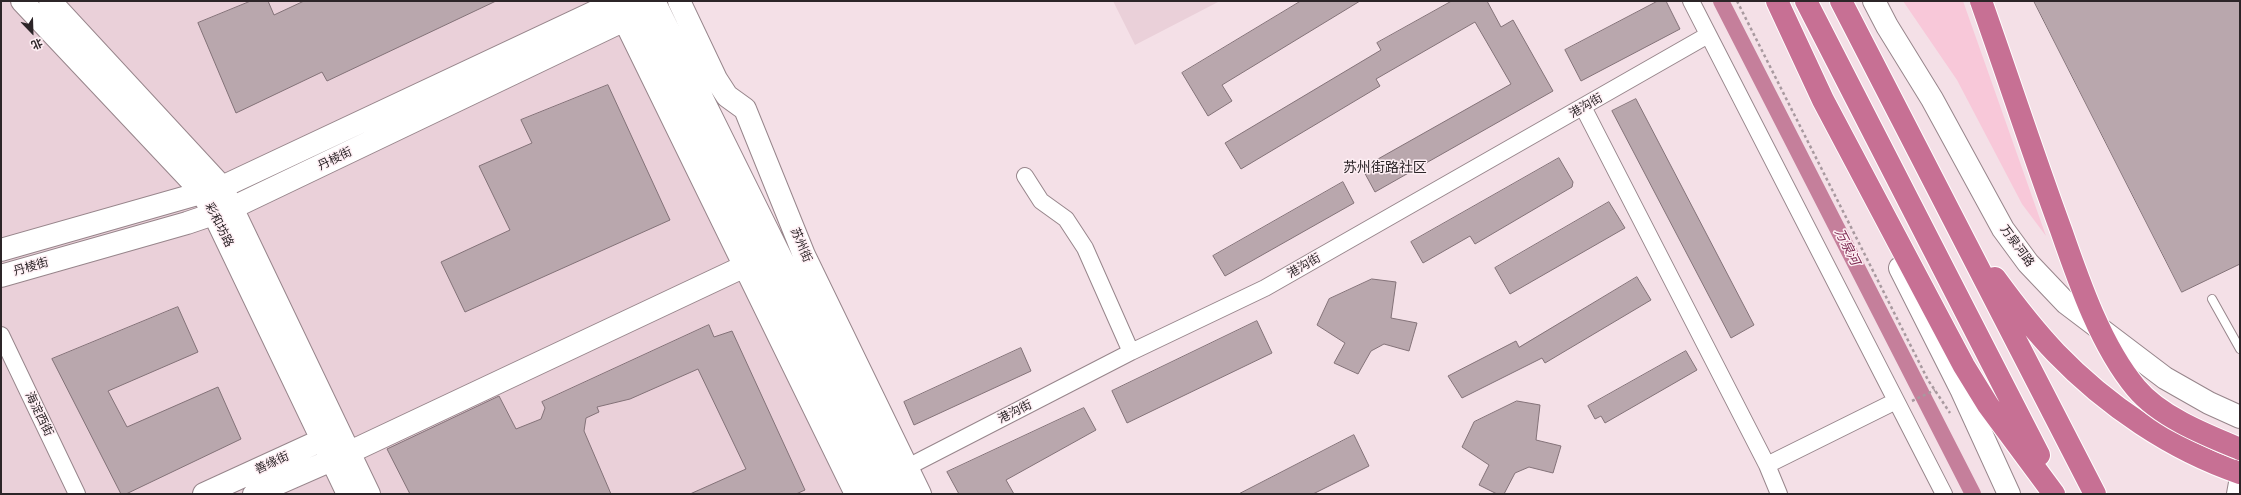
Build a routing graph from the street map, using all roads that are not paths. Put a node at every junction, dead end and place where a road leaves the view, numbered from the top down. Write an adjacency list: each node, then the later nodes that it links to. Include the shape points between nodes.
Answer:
1 (22, 1): 16 (street, 彩和坊路)
2 (50, 1): 15 (street, 彩和坊路)
3 (679, 1): 34 (street, 苏州街, via 723,91 745,109 804,255)
4 (1691, 1): 12 (street)
5 (1766, 1): 43 (street, via 1961,389)
6 (1777, 1): 44 (highway, via 1823,100 1948,337 1988,405)
7 (1806, 1): 45 (highway)
8 (1874, 1): 27 (street, 万泉河路, via 1932,99 2003,229 2028,263 2066,303 2166,378 2209,403)
9 (1982, 1): 29 (highway, bridge, via 2083,291 2117,362 2137,389 2162,410 2194,430)
10 (1841, 2): 18 (highway)
11 (632, 6): 15 (street, 丹棱街); 17 (street, 丹棱街); 20 (street, 苏州街); 34 (street, 苏州街)
12 (1708, 35): 13 (street, 港沟街); 26 (street)
13 (1583, 107): 25 (street, 港沟街, via 1265,288); 31 (street)
14 (1025, 176): 25 (street, via 1041,201 1066,219 1085,248)
15 (222, 187): 16 (street, 丹棱街); 17 (street, 彩和坊路)
16 (201, 191): 17 (street, 彩和坊路); 19 (street, 丹棱街)
17 (224, 211): 21 (street, 丹棱街); 28 (street, 彩和坊路)
18 (1957, 227): 32 (highway, via 2016,306 2056,353 2098,390 2139,422 2214,464); 46 (highway)
19 (1, 250)
20 (745, 266): 30 (street, 善缘街); 34 (street, 苏州街)
21 (1, 276)
22 (2212, 299): 24 (lane)
23 (1, 335): 35 (street, 海淀西街)
24 (2240, 349)
25 (1131, 352): 34 (street, 港沟街)
26 (1897, 404): 31 (street); 42 (street)
27 (2240, 417)
28 (331, 435): 30 (street, 彩和坊路); 36 (street, 善缘街)
29 (2240, 449)
30 (341, 456): 37 (street, 善缘街); 38 (street, 彩和坊路); 39 (street, 彩和坊路)
31 (1767, 465): 41 (street)
32 (2240, 473)
33 (2240, 483): 47 (street)
34 (876, 487): 40 (street, 苏州街)
35 (77, 494)
36 (204, 494)
37 (254, 494)
38 (348, 494)
39 (370, 494)
40 (920, 494)
41 (1779, 494)
42 (1944, 494)
43 (2009, 494)
44 (2054, 494)
45 (2059, 494)
46 (2095, 494)
47 (2238, 494)

